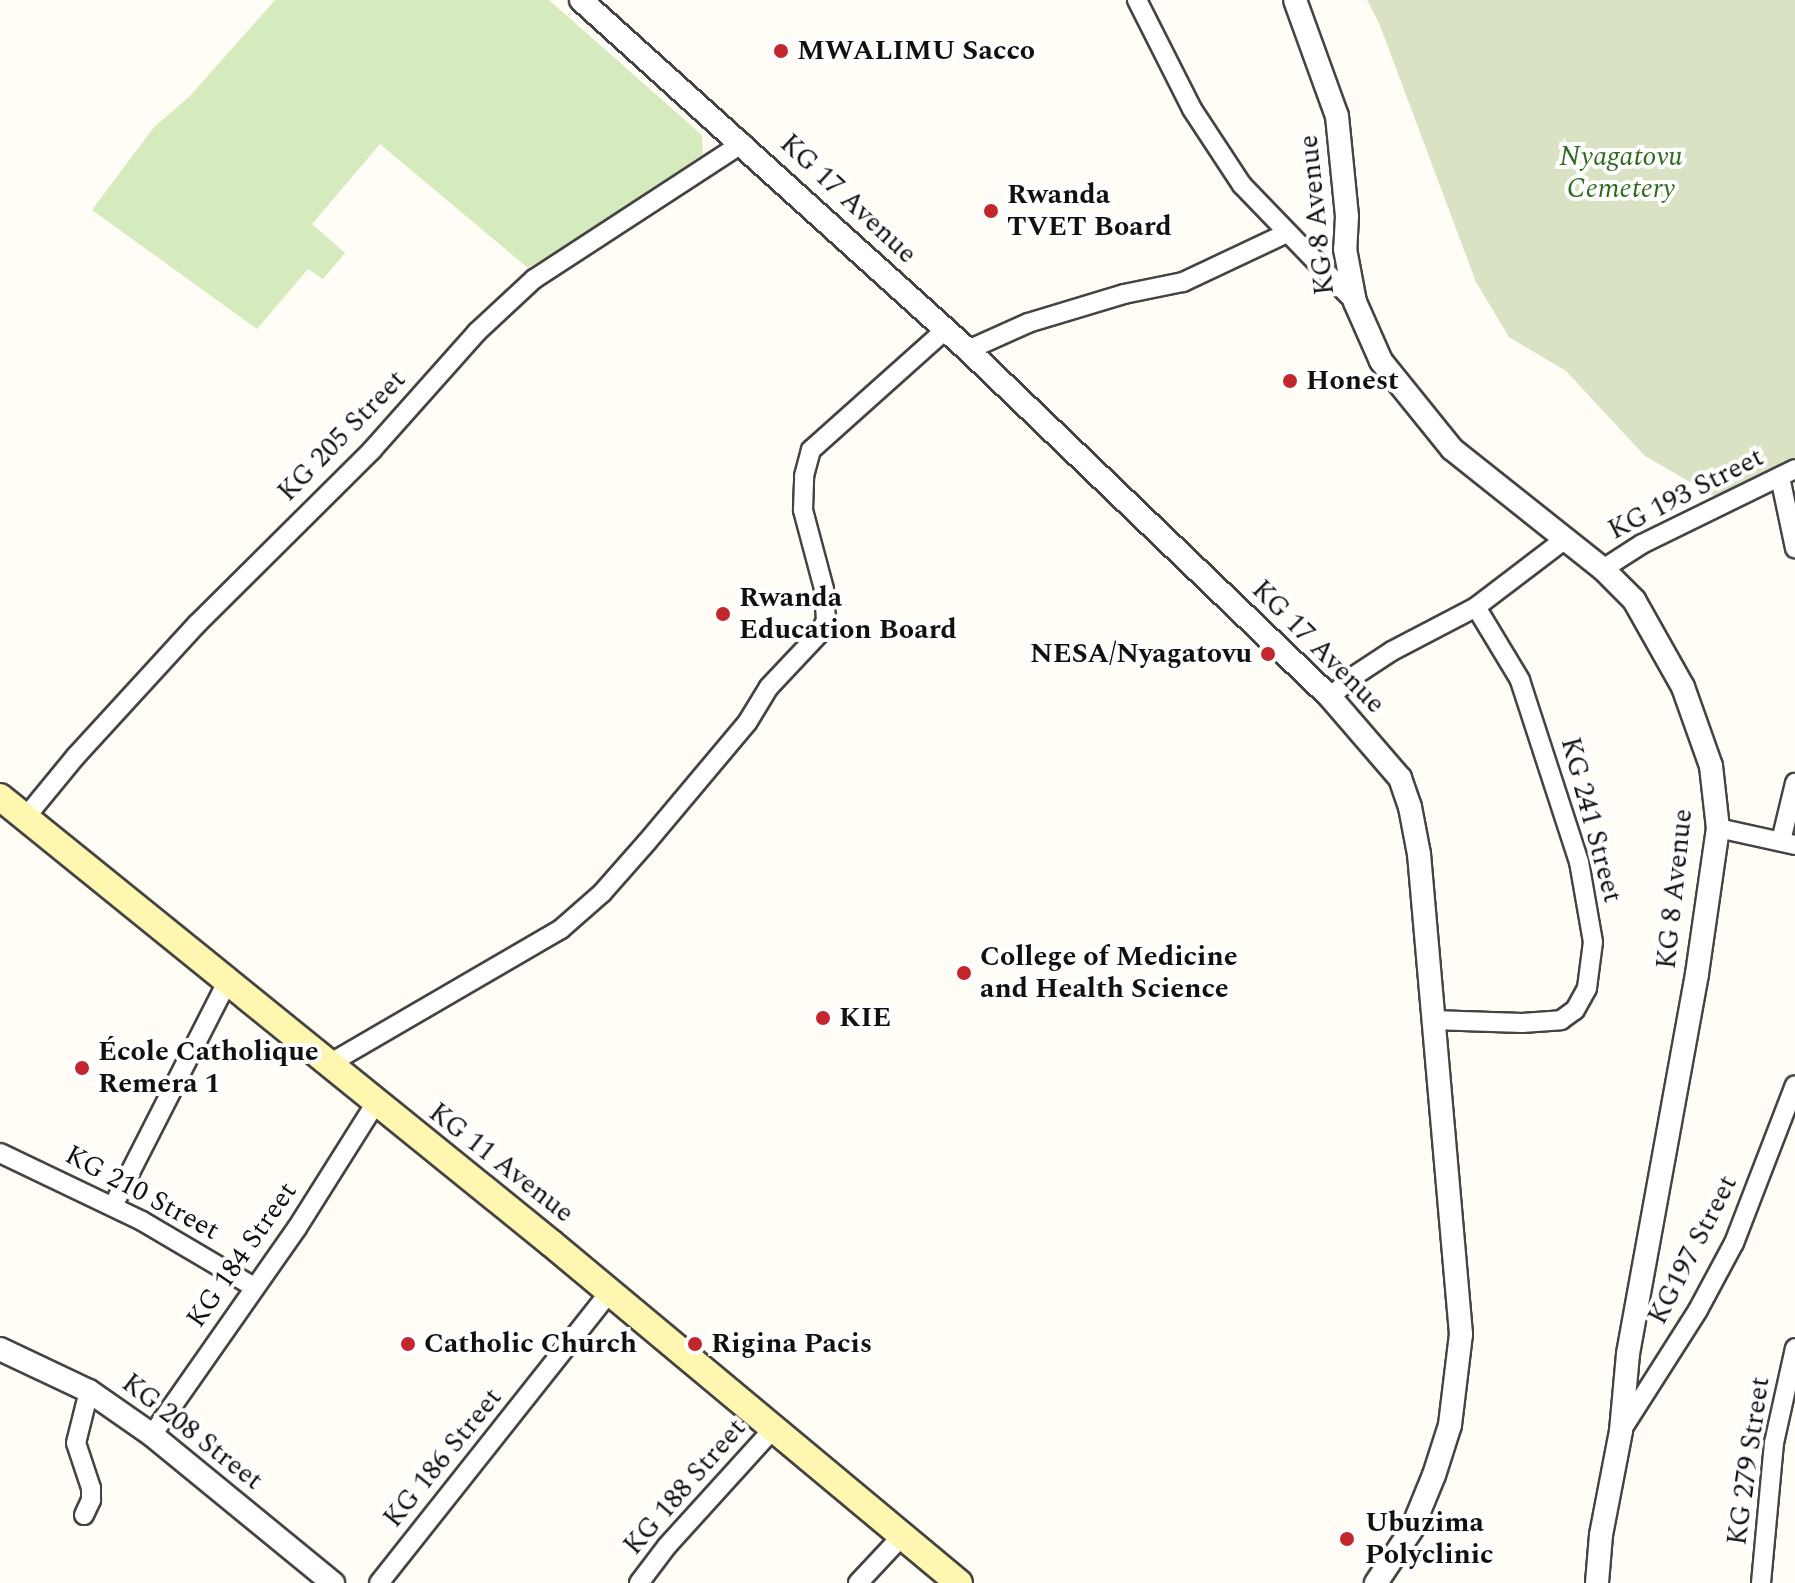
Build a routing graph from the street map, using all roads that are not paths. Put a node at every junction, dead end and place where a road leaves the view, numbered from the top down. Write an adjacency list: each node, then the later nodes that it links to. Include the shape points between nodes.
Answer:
1 (581, 0): 4 (street, KG 17 Avenue)
2 (1137, 0): 5 (street, via 1200,121 1242,185)
3 (1295, 0): 6 (street, KG 8 Avenue, via 1337,116 1345,249)
4 (743, 143): 7 (street, KG 17 Avenue); 17 (street, KG 205 Street, via 522,290 477,332 372,450 197,624)
5 (1287, 233): 6 (street); 8 (street, via 1183,282 1028,323)
6 (1355, 302): 10 (street, KG 8 Avenue, via 1381,361 1452,449)
7 (944, 331): 8 (street, KG 17 Avenue); 22 (street, via 811,450 803,510 824,589 826,620 769,687 747,723 602,893 561,929)
8 (968, 350): 14 (street, KG 17 Avenue)
9 (1787, 473): 11 (street); 12 (street, KG 193 Street, via 1642,544)
10 (1564, 540): 12 (street, KG 8 Avenue); 13 (street)
11 (1795, 548)
12 (1603, 569): 18 (street, KG 8 Avenue, via 1634,600 1683,687 1711,766)
13 (1476, 607): 14 (street, via 1392,651); 21 (street, KG 241 Street, via 1520,680 1579,862 1593,942 1587,988 1575,1010 1561,1020)
14 (1330, 697): 21 (street, KG 17 Avenue, via 1400,778 1410,807 1419,854)
15 (1795, 783): 19 (street)
16 (0, 797): 17 (main road, KG 11 Avenue)
17 (25, 818): 20 (main road, KG 11 Avenue)
18 (1718, 828): 19 (street); 33 (street, KG 8 Avenue, via 1628,1354)
19 (1788, 843)
20 (228, 980): 22 (main road, KG 11 Avenue); 26 (street)
21 (1432, 1020): 42 (street, KG 17 Avenue, via 1461,1334 1450,1425 1434,1475 1412,1529)
22 (329, 1064): 24 (main road, KG 11 Avenue)
23 (1795, 1085): 33 (street, KG197 Street, via 1734,1243)
24 (375, 1104): 27 (street, KG 184 Street); 28 (main road, KG 11 Avenue)
25 (0, 1153): 26 (street, KG 210 Street)
26 (113, 1206): 27 (street, KG 210 Street)
27 (254, 1287): 34 (street, KG 184 Street)
28 (610, 1292): 32 (main road, KG 11 Avenue); 38 (street, KG 186 Street)
29 (1795, 1348): 44 (street, KG 279 Street, via 1774,1443)
30 (0, 1349): 31 (street, KG 208 Street)
31 (89, 1391): 34 (street, KG 208 Street); 35 (street, via 76,1443 91,1488)
32 (774, 1428): 36 (main road, KG 11 Avenue); 39 (street, KG 188 Street)
33 (1621, 1431): 43 (street, KG 8 Avenue)
34 (152, 1435): 37 (street, KG 208 Street)
35 (84, 1515)
36 (901, 1537): 40 (street); 41 (main road, KG 11 Avenue)
37 (333, 1583)
38 (379, 1583)
39 (639, 1583)
40 (858, 1583)
41 (959, 1583)
42 (1376, 1583)
43 (1597, 1583)
44 (1761, 1583)

